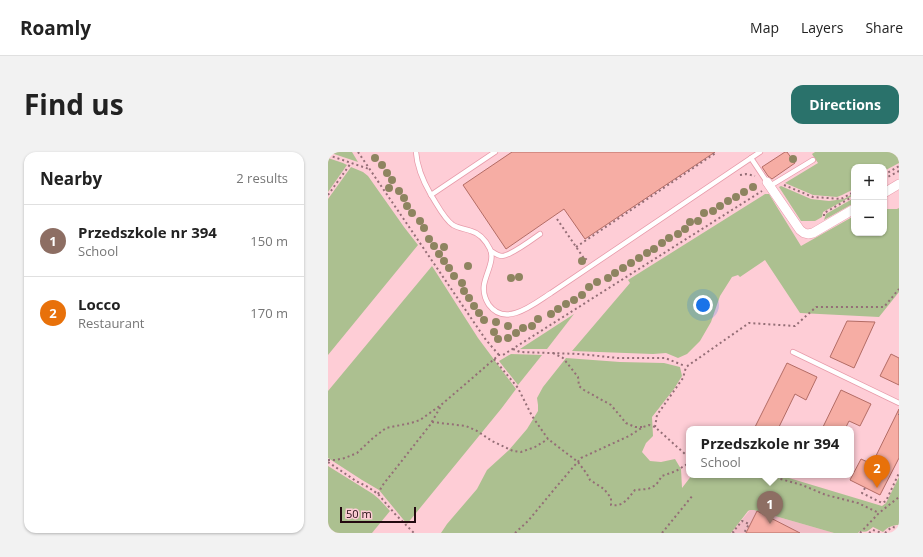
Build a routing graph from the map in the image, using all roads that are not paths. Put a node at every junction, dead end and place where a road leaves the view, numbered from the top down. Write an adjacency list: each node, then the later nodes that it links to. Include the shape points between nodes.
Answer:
1 (416, 152): 9 (lane, via 420,172)
2 (495, 152): 9 (lane)
3 (760, 152): 4 (lane)
4 (751, 158): 6 (lane); 12 (lane, via 551,293 517,313 506,315 492,309 486,301 484,290 491,263)
5 (813, 160): 6 (lane)
6 (769, 184): 10 (street, via 804,233 813,233)
7 (898, 188): 8 (street)
8 (887, 191)
9 (431, 195): 12 (lane, via 453,225 477,233)
10 (851, 212)
11 (540, 234): 12 (lane, via 510,254 497,255)
12 (491, 251)
13 (793, 352): 14 (lane)
14 (899, 403)

